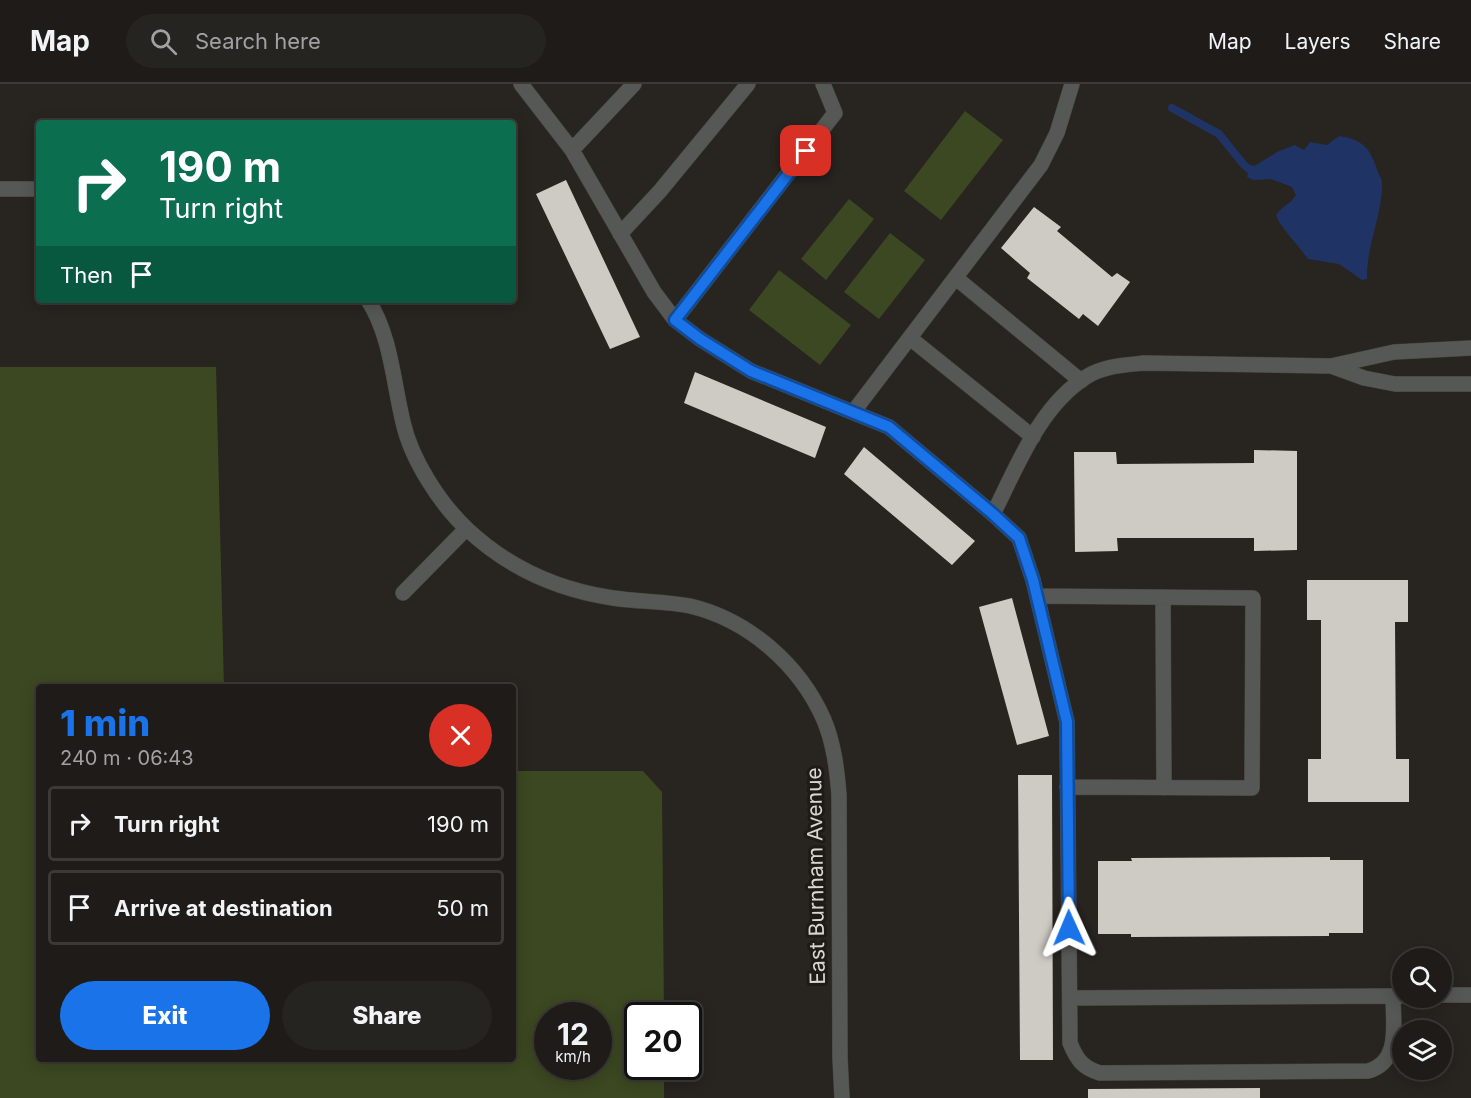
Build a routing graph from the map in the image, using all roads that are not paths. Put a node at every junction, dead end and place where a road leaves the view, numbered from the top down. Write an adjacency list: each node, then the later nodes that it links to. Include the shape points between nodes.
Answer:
1 (521, 84): 6 (street)
2 (634, 84): 6 (street)
3 (748, 84): 9 (street)
4 (823, 84): 12 (street, via 835,113)
5 (1072, 84): 10 (street, via 1057,133 1041,165)
6 (572, 150): 9 (street)
7 (0, 189): 8 (street)
8 (36, 189)
9 (620, 234): 12 (street)
10 (956, 278): 13 (street); 16 (street)
11 (369, 303): 21 (street, East Burnham Avenue, via 387,343 404,425 419,464 439,497)
12 (675, 320): 18 (street, via 751,371)
13 (910, 338): 18 (street); 19 (street)
14 (1471, 348): 15 (street, via 1394,352)
15 (1331, 366): 16 (street, via 1144,363 1114,366); 17 (street, via 1395,384)
16 (1081, 381): 19 (street, via 1064,394)
17 (1471, 384)
18 (854, 411): 20 (street, via 889,427)
19 (1033, 437): 20 (street)
20 (993, 514): 23 (street, via 1019,538)
21 (466, 529): 22 (street); 32 (street, East Burnham Avenue, via 498,555 534,576 571,590 691,606 725,617 783,658 805,685 824,720 835,756 839,795)
22 (403, 593)
23 (1037, 596): 24 (street); 25 (street, via 1067,722)
24 (1163, 597): 26 (street); 26 (street, via 1253,598 1252,788)
25 (1067, 788): 26 (street); 30 (street)
26 (1164, 788)
27 (1471, 994): 28 (street)
28 (1452, 995)
29 (1392, 996): 30 (street)
30 (1070, 998): 31 (street, via 1070,1044 1076,1059 1100,1073 1376,1068 1388,1059 1393,1045)
31 (1397, 1008)
32 (842, 1098)

